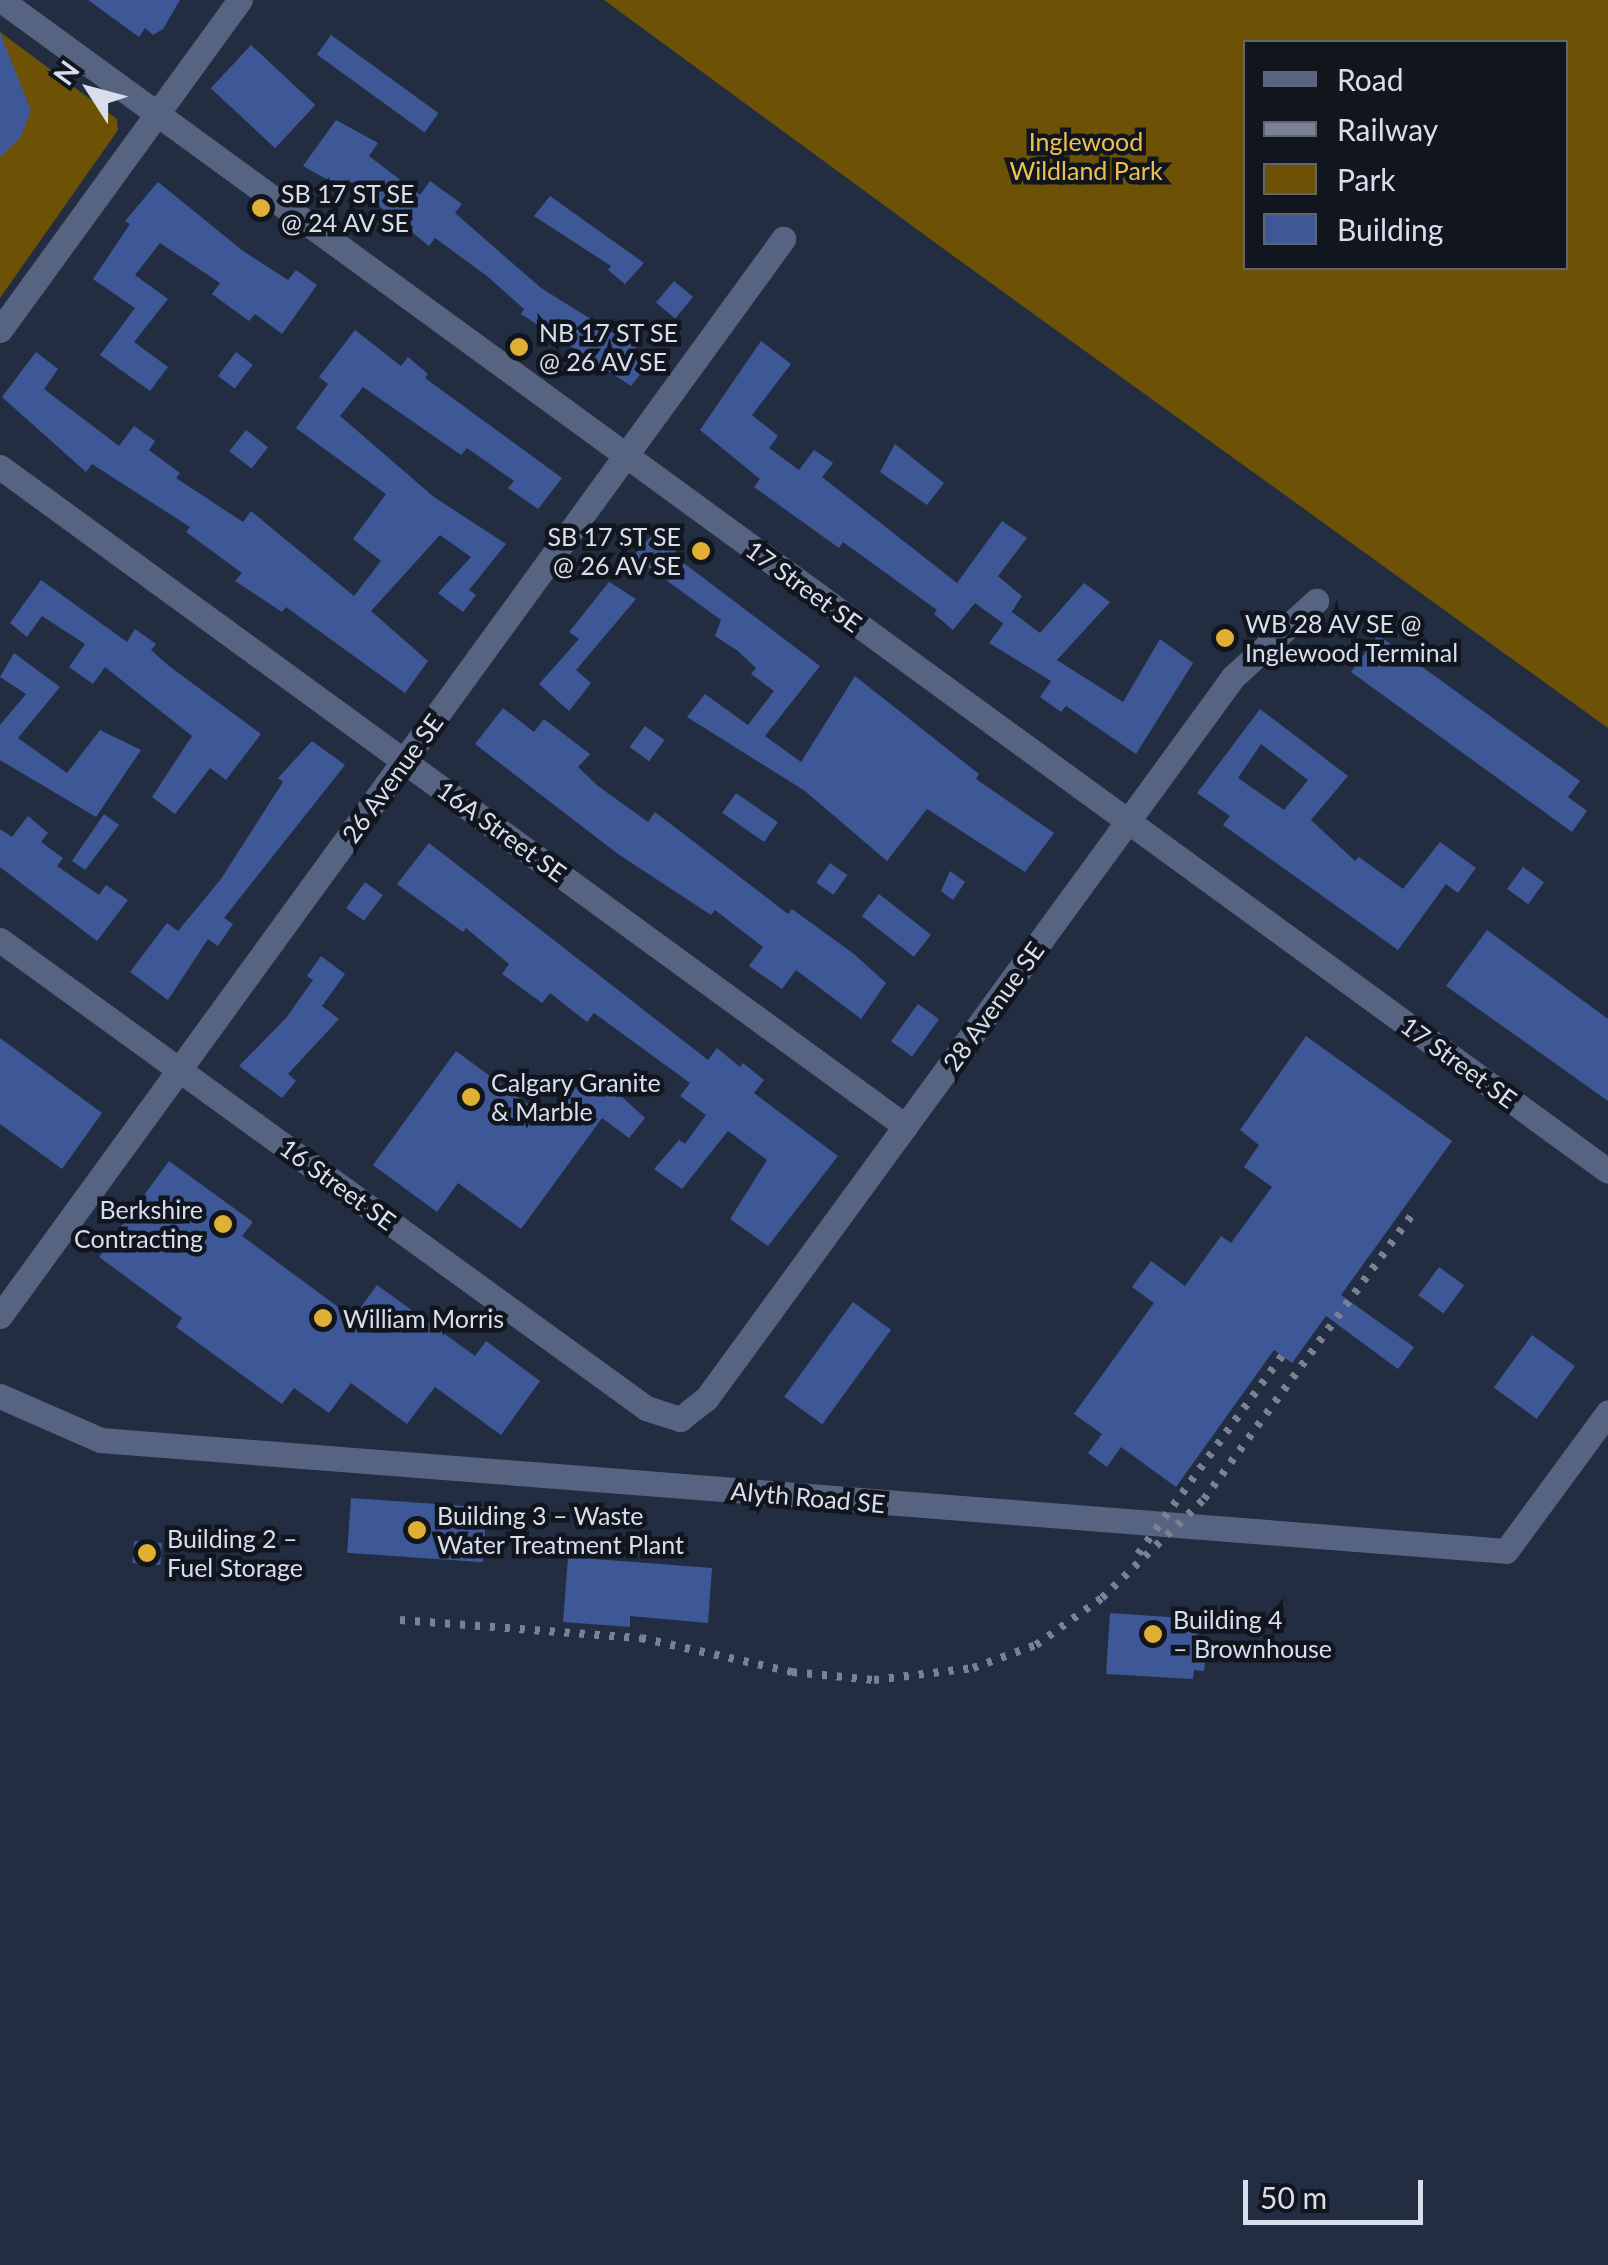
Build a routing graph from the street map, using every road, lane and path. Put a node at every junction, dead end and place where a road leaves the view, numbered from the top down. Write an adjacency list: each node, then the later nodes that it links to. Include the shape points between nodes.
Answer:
1 (1, 0): 3 (street, 17 Street SE)
2 (240, 0): 3 (street)
3 (158, 114): 5 (street); 6 (street, 17 Street SE)
4 (783, 239): 6 (street, 26 Avenue SE)
5 (0, 330)
6 (628, 458): 9 (street, 26 Avenue SE); 10 (street, 17 Street SE)
7 (0, 468): 9 (street, 16A Street SE)
8 (1316, 601): 10 (street, 28 Avenue SE, via 1233,676)
9 (405, 761): 12 (street, 26 Avenue SE); 13 (street, 16A Street SE)
10 (1128, 820): 13 (street, 28 Avenue SE); 14 (street, 17 Street SE)
11 (0, 940): 12 (street, 16 Street SE)
12 (179, 1070): 15 (street, 26 Avenue SE); 18 (street, 16 Street SE, via 646,1408)
13 (905, 1126): 18 (street, 28 Avenue SE, via 706,1399)
14 (1608, 1171)
15 (0, 1316)
16 (0, 1396): 17 (street, Alyth Road SE, via 100,1440 1506,1551)
17 (1608, 1412)
18 (680, 1419)

